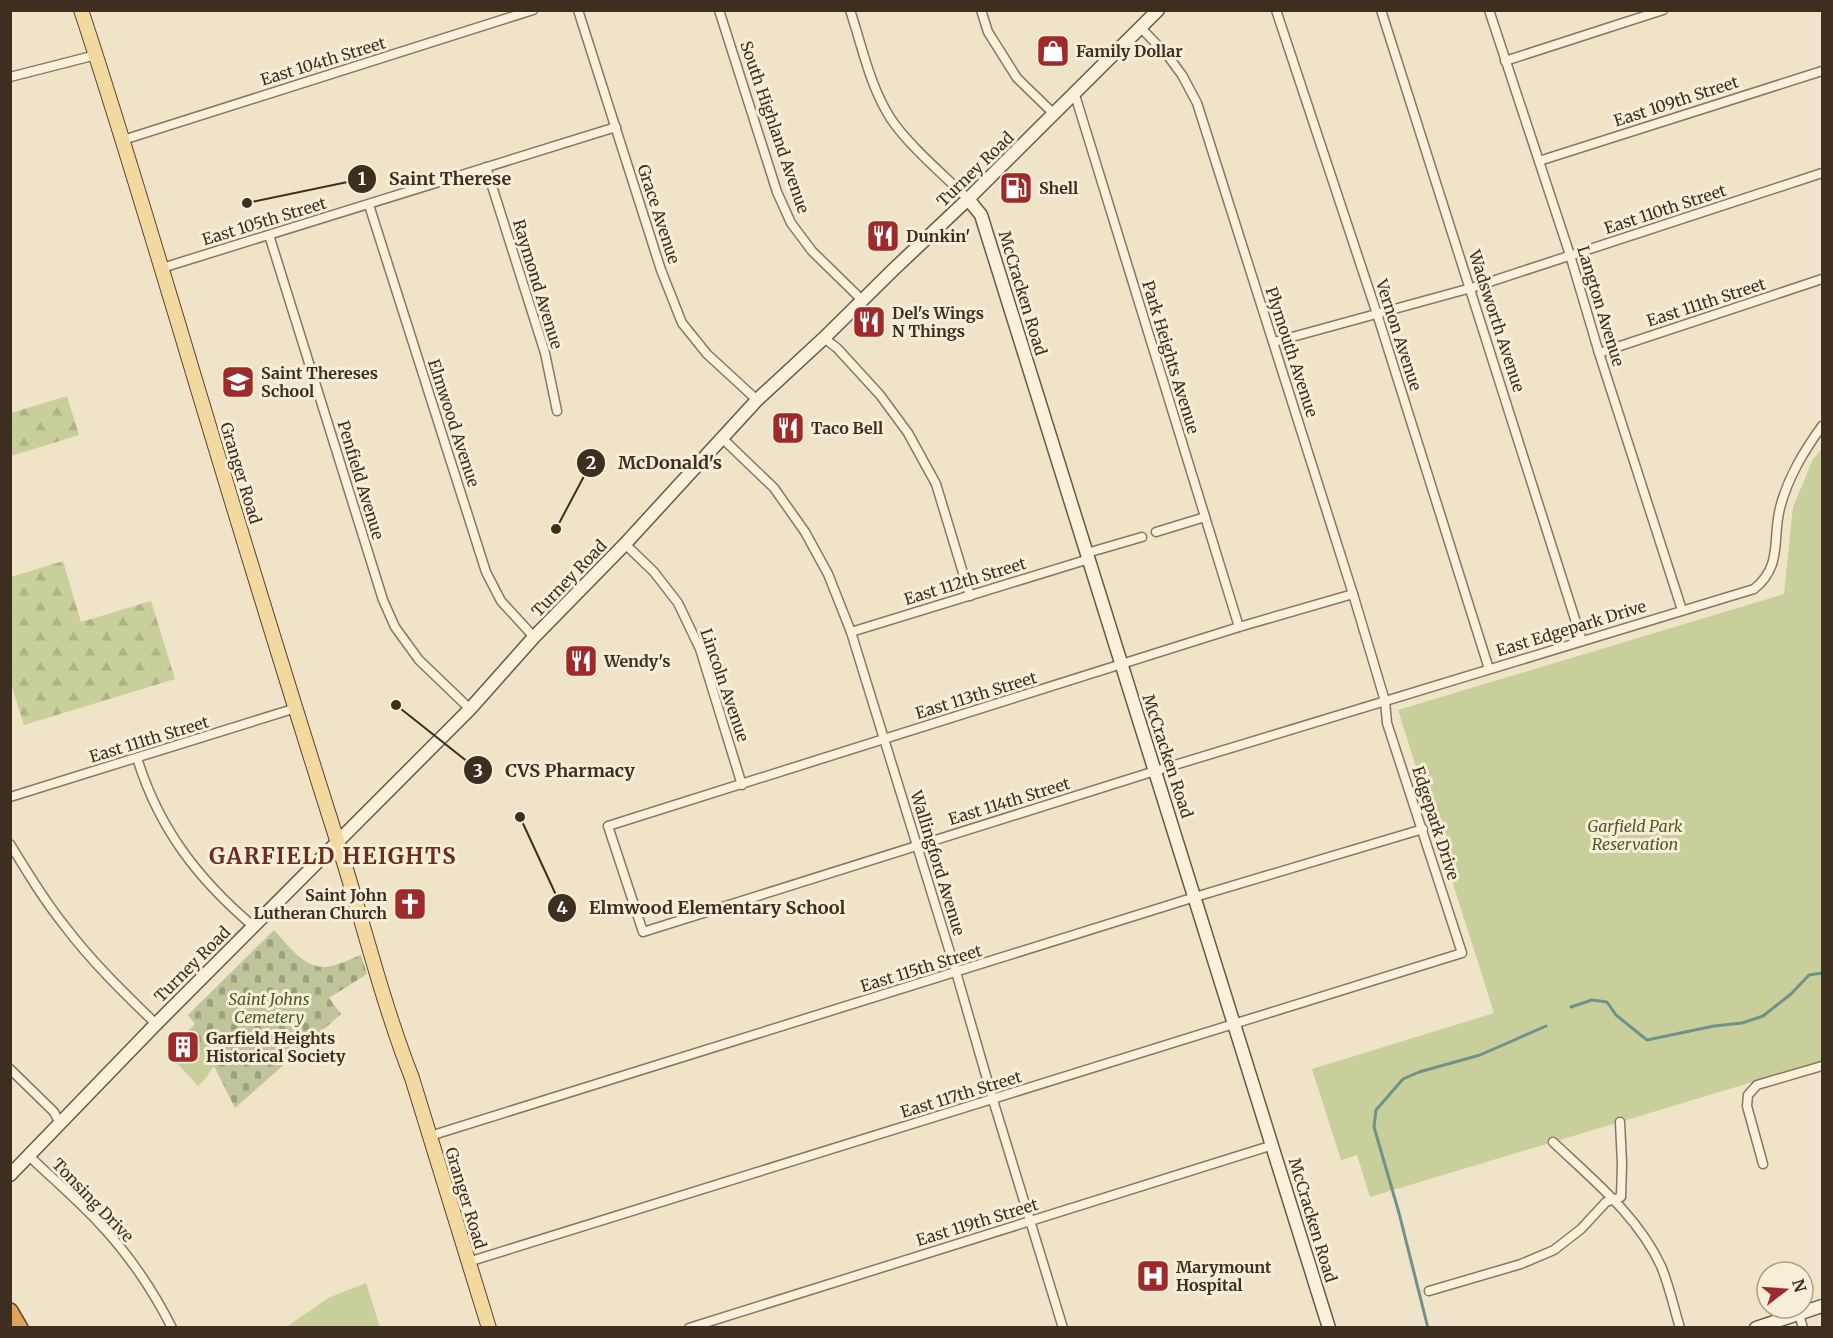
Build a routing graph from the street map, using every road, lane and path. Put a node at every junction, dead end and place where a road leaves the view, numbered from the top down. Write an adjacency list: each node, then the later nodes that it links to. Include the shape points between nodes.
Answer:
1 (81, 10): 13 (main road, Granger Road)
2 (533, 10): 20 (street, East 104th Street)
3 (578, 10): 19 (street, Grace Avenue)
4 (719, 10): 31 (street, South Highland Avenue, via 777,192 791,223 812,251)
5 (850, 10): 24 (street, via 876,90 891,118)
6 (981, 10): 18 (street, via 988,32 1017,78)
7 (1158, 10): 12 (main road, Turney Road)
8 (1276, 10): 32 (street, Vernon Avenue)
9 (1381, 10): 30 (street, Wadsworth Avenue)
10 (1489, 10): 14 (street, Langton Avenue)
11 (1662, 10): 14 (street)
12 (1141, 28): 17 (main road, Turney Road); 34 (street, Plymouth Avenue, via 1168,56 1197,103)
13 (96, 55): 16 (street); 20 (main road, Granger Road)
14 (1505, 61): 21 (street, Langton Avenue)
15 (1822, 71): 21 (street, East 109th Street)
16 (10, 77)
17 (1075, 95): 18 (main road, Turney Road); 40 (street, Park Heights Avenue)
18 (1054, 114): 24 (main road, Turney Road)
19 (616, 127): 22 (street, East 105th Street); 36 (street, Grace Avenue, via 682,323 707,354)
20 (123, 140): 28 (main road, Granger Road)
21 (1539, 161): 27 (street, Langton Avenue)
22 (486, 167): 25 (street, East 105th Street); 37 (street, Raymond Avenue, via 545,353)
23 (1822, 173): 27 (street, East 110th Street)
24 (968, 199): 31 (main road, Turney Road); 44 (main road, McCracken Road, via 981,215)
25 (369, 205): 26 (street, East 105th Street); 50 (street, Elmwood Avenue, via 486,572 501,600)
26 (269, 235): 28 (street, East 105th Street); 56 (street, Penfield Avenue, via 383,600 395,627 419,660)
27 (1570, 255): 30 (street, East 110th Street); 35 (street, Langton Avenue)
28 (162, 268): 55 (main road, Granger Road)
29 (1822, 279): 35 (street, East 111th Street)
30 (1471, 288): 32 (street, East 110th Street); 51 (street, Wadsworth Avenue)
31 (862, 300): 33 (main road, Turney Road)
32 (1376, 312): 34 (street, East 110th Street); 53 (street, Vernon Avenue)
33 (824, 339): 36 (main road, Turney Road); 46 (street, via 865,378 908,433 936,484)
34 (1274, 342): 45 (street, Plymouth Avenue)
35 (1599, 353): 47 (street, Langton Avenue)
36 (757, 400): 39 (main road, Turney Road)
37 (558, 411)
38 (1822, 426): 47 (street, East Edgepark Drive, via 1791,475 1780,509 1773,564 1764,581 1754,589)
39 (723, 439): 43 (main road, Turney Road); 49 (street, Wallingford Avenue, via 774,488 805,532 828,573)
40 (1205, 516): 41 (street); 48 (street, Park Heights Avenue)
41 (1156, 532)
42 (1142, 537): 44 (street, East 112th Street)
43 (625, 544): 50 (main road, Turney Road); 60 (street, Lincoln Avenue, via 678,603 700,649)
44 (1088, 556): 46 (street, East 112th Street); 52 (main road, McCracken Road)
45 (1353, 594): 48 (street, East 113th Street); 54 (street, Plymouth Avenue)
46 (970, 596): 49 (street, East 112th Street)
47 (1682, 610): 51 (street, East Edgepark Drive)
48 (1239, 627): 52 (street, East 113th Street)
49 (851, 632): 57 (street, Wallingford Avenue)
50 (534, 637): 56 (main road, Turney Road)
51 (1582, 641): 53 (street, East Edgepark Drive)
52 (1121, 665): 57 (street, East 113th Street); 59 (main road, McCracken Road)
53 (1489, 669): 54 (street, East Edgepark Drive)
54 (1385, 701): 59 (street, East 114th Street); 62 (street, Edgepark Drive, via 1387,723)
55 (296, 708): 58 (street, East 111th Street); 63 (main road, Granger Road)
56 (470, 709): 63 (main road, Turney Road)
57 (884, 740): 60 (street, East 113th Street); 65 (street, Wallingford Avenue)
58 (137, 758): 61 (street, East 111th Street); 67 (street, via 161,819 183,854 217,894)
59 (1155, 771): 65 (street, East 114th Street); 66 (main road, McCracken Road)
60 (742, 785): 68 (street, East 113th Street, via 608,826)
61 (10, 797)
62 (1423, 829): 66 (street, East 115th Street); 69 (street, Edgepark Drive)
63 (338, 840): 67 (main road, Turney Road); 78 (main road, Granger Road, via 396,1038)
64 (10, 844): 72 (street, via 64,925)
65 (916, 846): 68 (street, East 114th Street); 70 (street, Wallingford Avenue)
66 (1195, 897): 70 (street, East 115th Street); 71 (main road, McCracken Road)
67 (253, 927): 72 (main road, Turney Road)
68 (643, 932)
69 (1462, 954): 71 (street, East 117th Street)
70 (956, 972): 75 (street, Wallingford Avenue); 78 (street, East 115th Street)
71 (1236, 1023): 75 (street, East 117th Street); 80 (main road, McCracken Road)
72 (156, 1024): 77 (main road, Turney Road)
73 (1822, 1065): 82 (street, via 1757,1085 1748,1095 1747,1106)
74 (10, 1068): 77 (street, via 54,1112)
75 (993, 1100): 85 (street, Wallingford Avenue); 86 (street, East 117th Street)
76 (1620, 1122): 84 (street, via 1621,1197)
77 (60, 1124): 81 (main road, Turney Road)
78 (430, 1136): 86 (main road, Granger Road)
79 (1553, 1142): 84 (street)
80 (1273, 1144): 85 (street, East 119th Street); 95 (main road, McCracken Road)
81 (29, 1156): 83 (main road, Turney Road); 91 (street, Tonsing Drive, via 100,1224 159,1301)
82 (1763, 1164)
83 (10, 1175)
84 (1614, 1199): 87 (street, via 1554,1250); 96 (street, via 1639,1228 1661,1267)
85 (1030, 1221): 93 (street, East 119th Street); 94 (street, Wallingford Avenue)
86 (468, 1262): 92 (main road, Granger Road)
87 (1430, 1291)
88 (10, 1311): 90 (highway)
89 (1781, 1320): 97 (main road)
90 (20, 1328)
91 (172, 1328)
92 (489, 1328)
93 (689, 1328)
94 (1063, 1328)
95 (1329, 1328)
96 (1680, 1328)
97 (1756, 1328)

